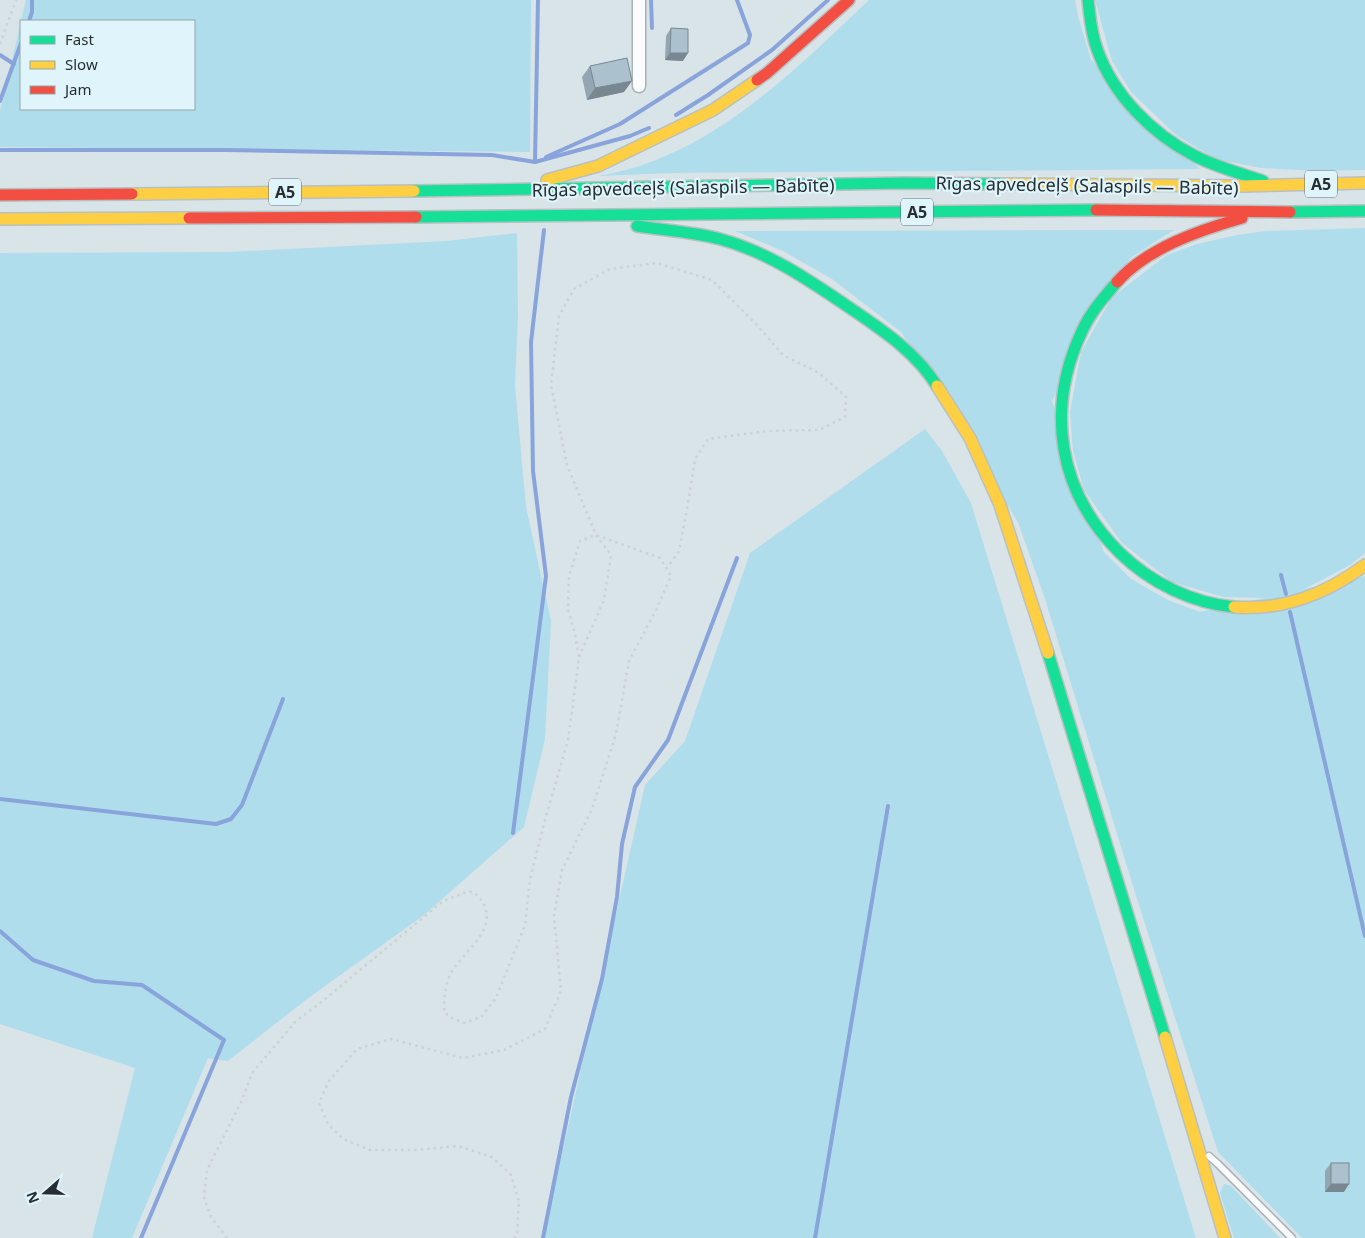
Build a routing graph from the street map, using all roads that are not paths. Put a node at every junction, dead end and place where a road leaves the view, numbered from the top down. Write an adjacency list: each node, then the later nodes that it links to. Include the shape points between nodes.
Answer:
1 (639, 0): 4 (street)
2 (849, 0): 7 (highway, via 767,73 712,110 598,166)
3 (1088, 0): 6 (highway, via 1094,40 1106,69 1123,98 1146,121 1172,143 1195,156)
4 (639, 86)
5 (1365, 183): 6 (highway, Rīgas apvedceļš (Salaspils — Babīte) / A5)
6 (1276, 186): 7 (highway, Rīgas apvedceļš (Salaspils — Babīte) / A5, via 904,183)
7 (498, 190): 8 (highway, Rīgas apvedceļš (Salaspils — Babīte) / A5)
8 (0, 195)
9 (1365, 211): 10 (highway, Rīgas apvedceļš (Salaspils — Babīte) / A5)
10 (1268, 212): 11 (highway, Rīgas apvedceļš (Salaspils — Babīte) / A5, via 1102,210); 13 (highway, via 1228,222 1168,245 1121,278 1106,296 1089,317 1068,366 1061,416 1065,460 1081,502 1114,548 1131,566 1152,580 1188,597 1232,607 1284,605 1334,586)
11 (566, 216): 12 (highway, Rīgas apvedceļš (Salaspils — Babīte) / A5); 14 (highway, via 719,239 758,253 803,276 894,338 932,377 970,438 1000,505 1058,683)
12 (0, 219)
13 (1365, 564)
14 (1198, 1148): 15 (highway); 16 (lane)
15 (1225, 1238)
16 (1292, 1238)

